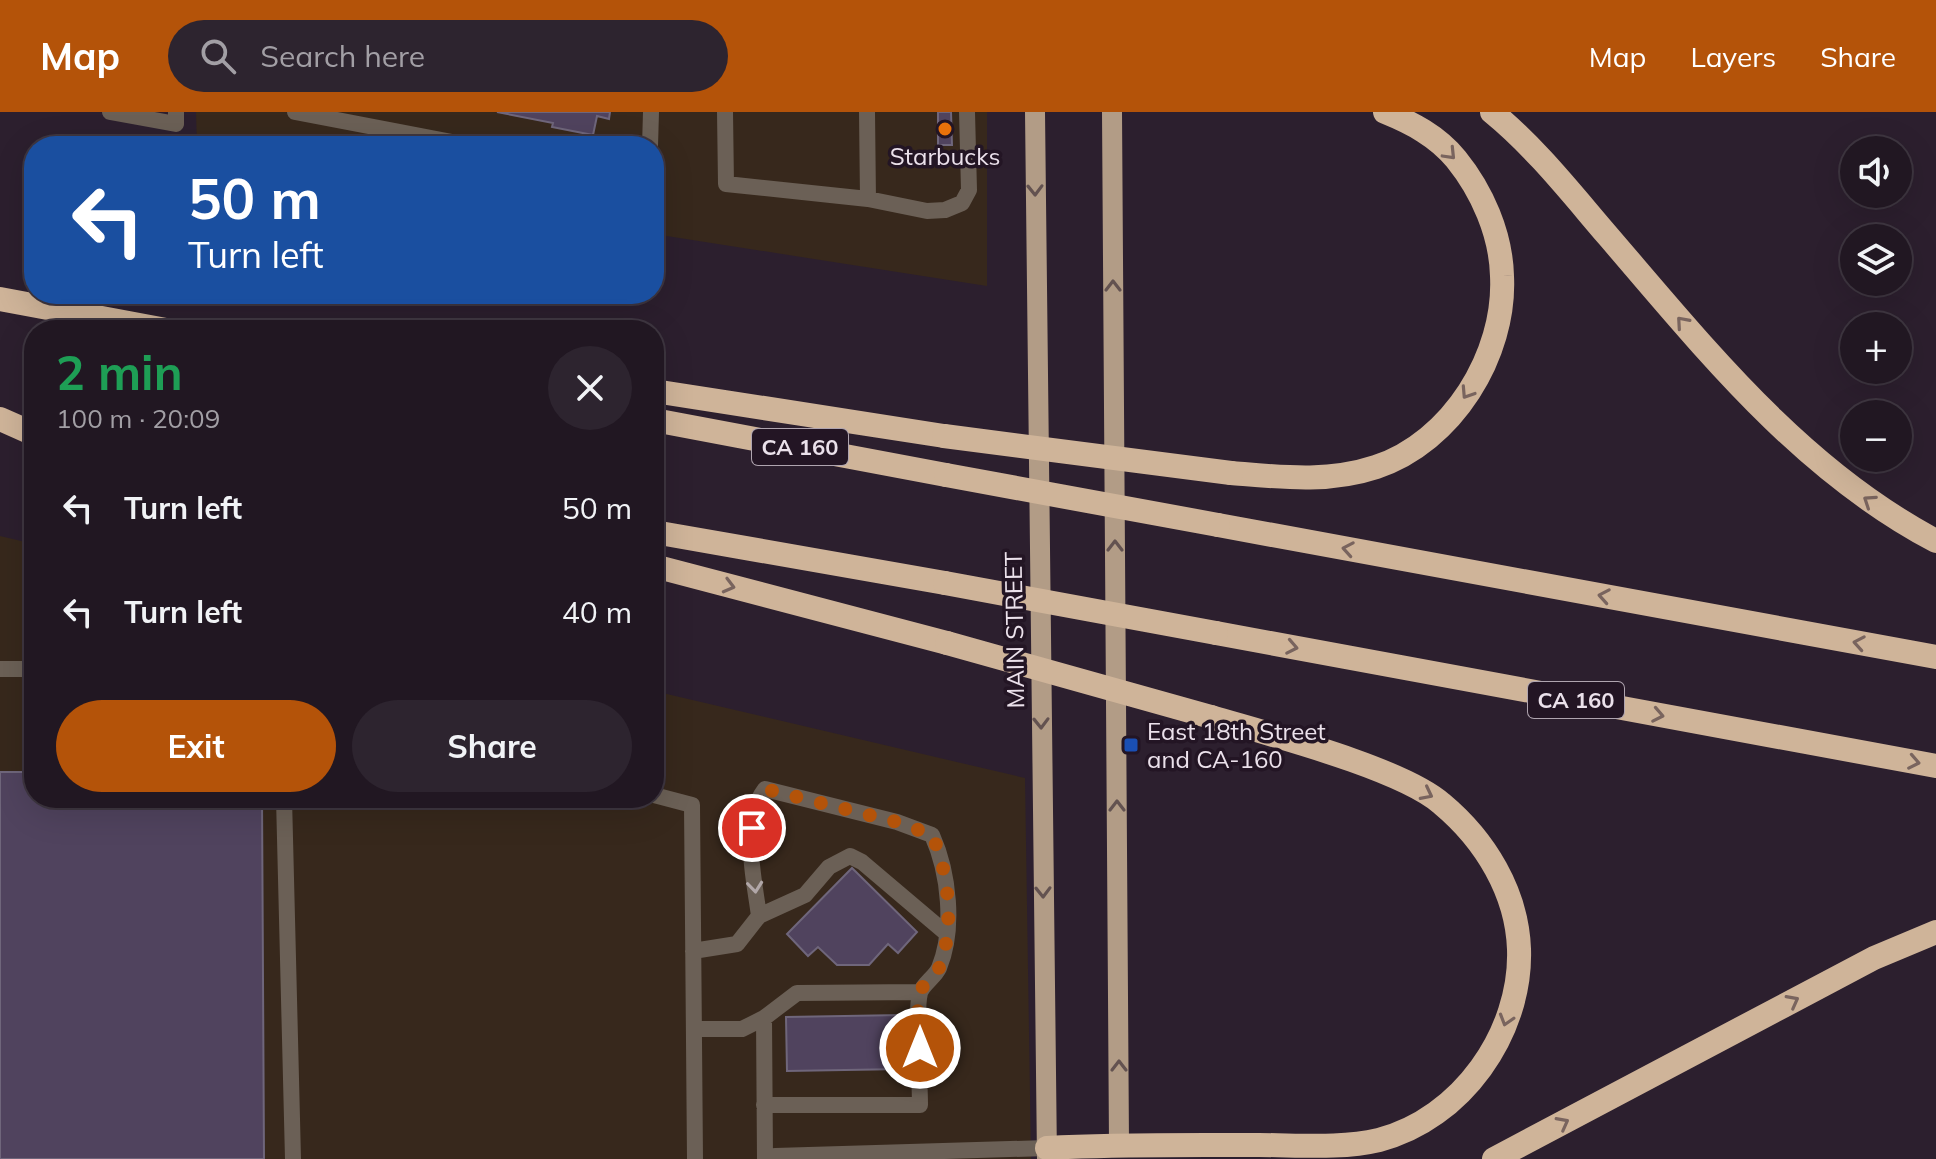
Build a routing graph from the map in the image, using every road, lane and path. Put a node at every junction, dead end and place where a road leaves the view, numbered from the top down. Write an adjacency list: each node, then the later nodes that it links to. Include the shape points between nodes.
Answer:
1 (110, 112): 2 (lane, via 176,124)
2 (176, 112)
3 (295, 112): 12 (lane)
4 (651, 112): 13 (lane)
5 (725, 112): 14 (lane, via 726,184)
6 (867, 112): 14 (lane)
7 (967, 112): 14 (lane, via 969,190 962,203 927,211)
8 (1035, 112): 42 (main road, MAIN STREET, one-way to 42)
9 (1112, 112): 41 (main road, one-way to 9)
10 (1385, 112): 19 (highway, one-way to 19, bridge, via 1421,127 1454,157 1480,193 1496,236 1502,276 1499,316 1487,358 1469,393 1443,425 1378,467 1337,477 1231,473)
11 (1492, 112): 25 (highway, one-way to 11, via 1867,500 1786,433 1704,348 1541,159)
12 (421, 136)
13 (650, 136)
14 (868, 199)
15 (0, 299): 16 (highway)
16 (24, 303)
17 (27, 304): 18 (highway)
18 (112, 320)
19 (664, 393)
20 (0, 418): 21 (highway); 23 (highway)
21 (24, 422)
22 (664, 422): 27 (highway, CA 160, one-way to 22, bridge)
23 (24, 429)
24 (664, 534): 30 (highway, CA 160, one-way to 30, bridge)
25 (1936, 541)
26 (664, 569): 41 (highway, one-way to 41, bridge, via 1211,717 1355,763 1440,801 1472,832 1498,871 1519,949 1501,1037 1477,1075 1449,1104 1379,1140 1334,1145)
27 (1936, 657)
28 (0, 669): 29 (lane)
29 (24, 669)
30 (1936, 766)
31 (664, 798): 36 (lane, via 692,805)
32 (284, 808): 43 (lane)
33 (759, 916): 35 (lane, via 805,895 829,867 850,856); 35 (lane, one-way to 33, via 941,854 932,835 765,789 753,804); 36 (lane, via 737,944)
34 (1936, 932): 47 (highway, one-way to 34, via 1874,958)
35 (947, 934): 37 (lane, via 938,970)
36 (693, 951): 39 (lane)
37 (920, 992): 38 (lane, via 797,993); 40 (lane, via 920,1105)
38 (764, 1018): 39 (lane, via 742,1029); 40 (lane)
39 (694, 1029): 44 (lane)
40 (764, 1105): 45 (lane)
41 (1119, 1144): 42 (highway)
42 (1047, 1153): 46 (lane)
43 (293, 1159)
44 (695, 1159)
45 (765, 1159)
46 (773, 1159)
47 (1494, 1159)

